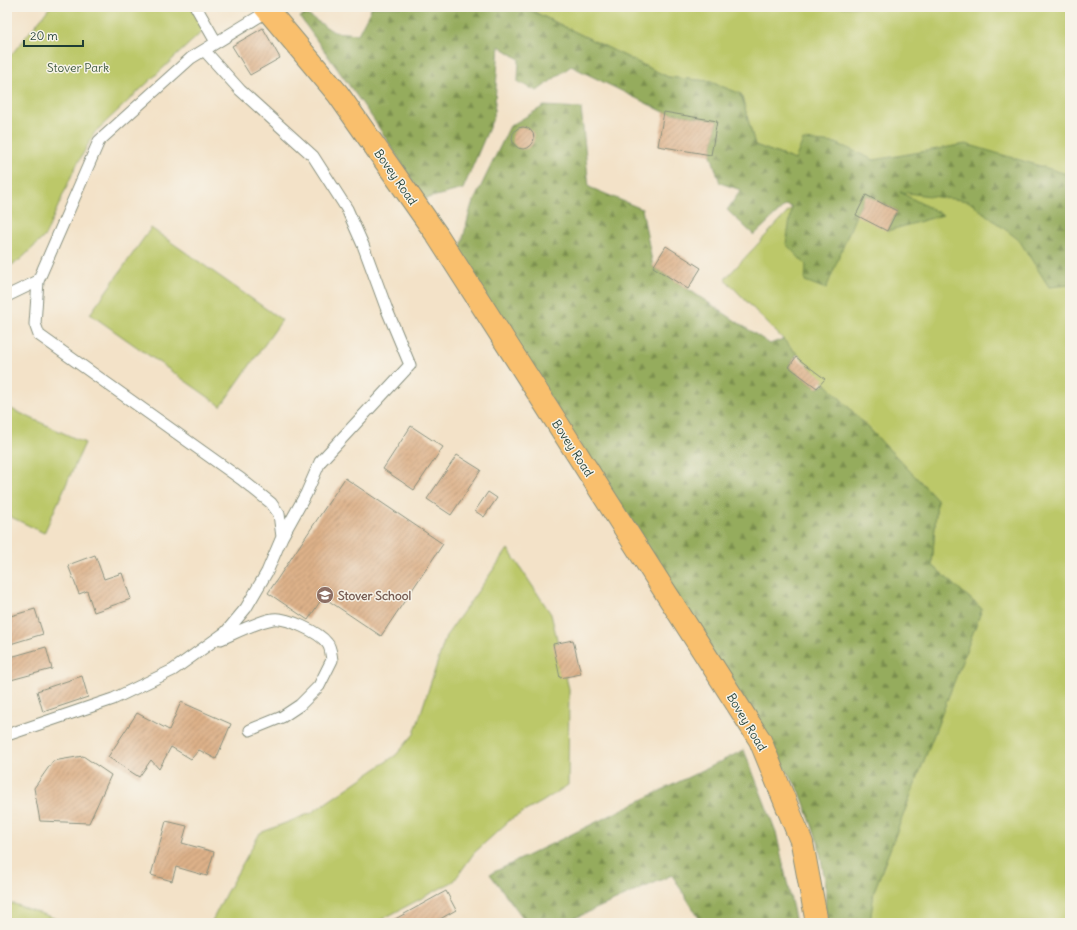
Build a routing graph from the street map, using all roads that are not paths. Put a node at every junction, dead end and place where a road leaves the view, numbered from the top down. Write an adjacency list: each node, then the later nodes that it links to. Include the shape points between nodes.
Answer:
1 (196, 7): 3 (lane)
2 (267, 9): 3 (lane); 11 (main road, Bovey Road, via 338,94 437,235 760,740 802,843)
3 (216, 42): 4 (lane)
4 (204, 50): 5 (lane, via 191,58 99,141); 7 (lane, via 240,90 313,156 347,209 410,365 320,462)
5 (38, 281): 6 (lane); 7 (lane, via 35,324 39,335 271,503 280,514)
6 (7, 296)
7 (282, 537): 8 (lane, via 267,572 246,608 226,632)
8 (207, 646): 9 (lane, via 274,618 296,623 311,630 328,644 332,660 319,686 300,705 282,717); 10 (lane, via 174,670 113,699)
9 (250, 730)
10 (7, 735)
11 (817, 923)

